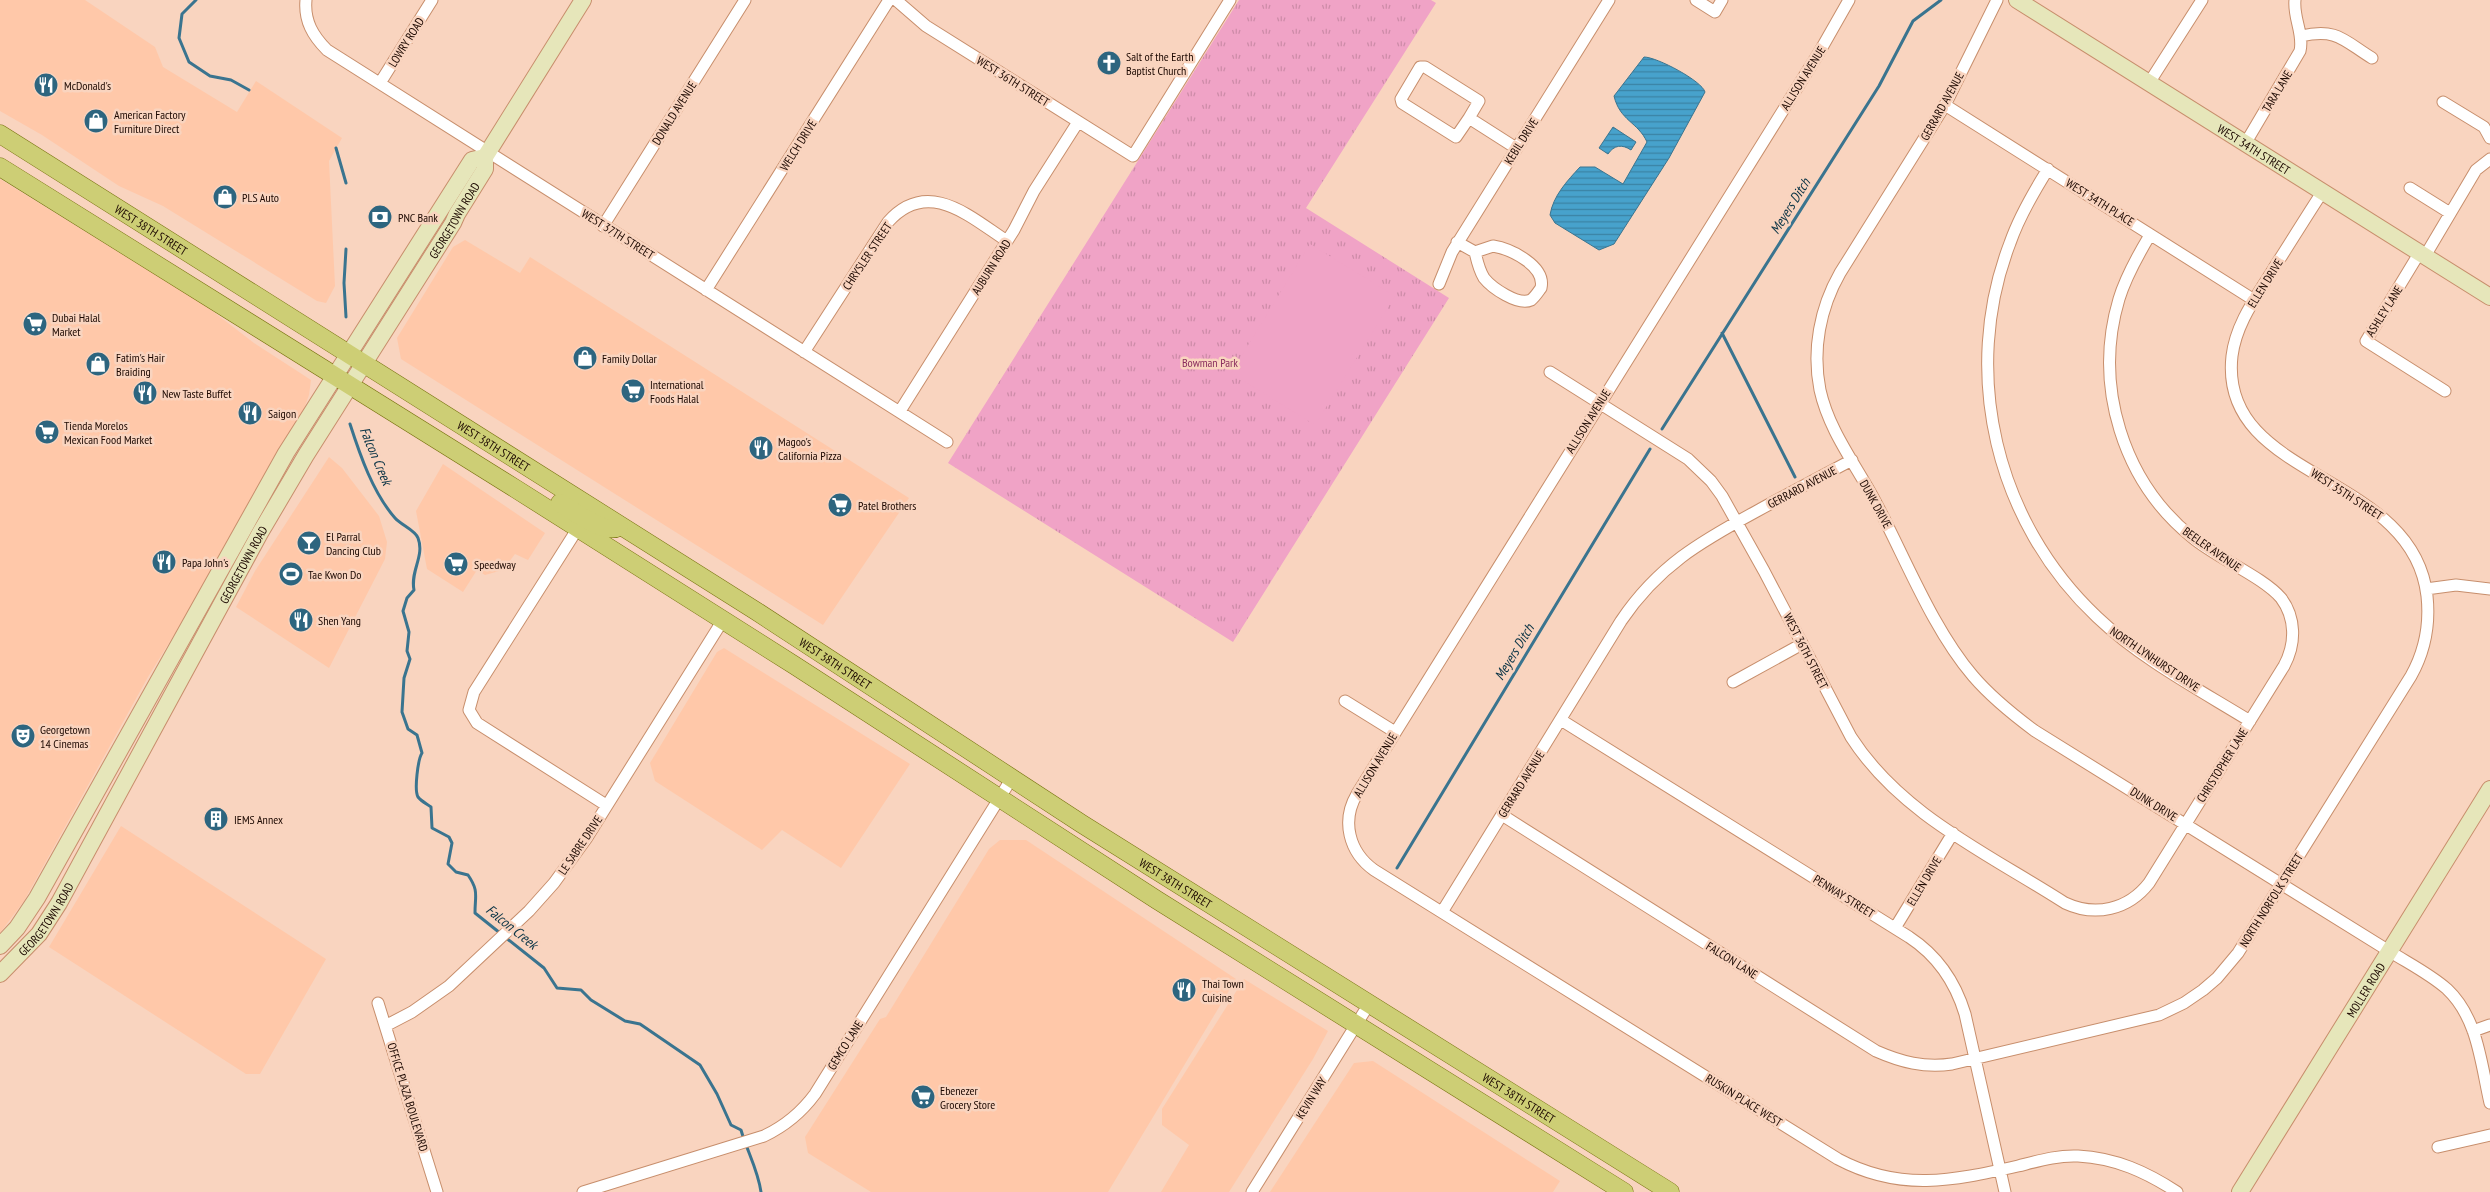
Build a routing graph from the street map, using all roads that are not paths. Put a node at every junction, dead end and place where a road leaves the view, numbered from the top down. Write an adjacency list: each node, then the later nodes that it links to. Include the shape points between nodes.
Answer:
1 (306, 0): 18 (street, WEST 37TH STREET, via 311,31 320,44)
2 (432, 0): 18 (street, LOWRY ROAD)
3 (583, 0): 28 (main road, GEORGETOWN ROAD)
4 (745, 0): 37 (street, DONALD AVENUE)
5 (889, 0): 45 (street, WELCH DRIVE)
6 (896, 0): 23 (street, WEST 36TH STREET, via 926,26)
7 (1609, 0): 27 (street, KEBIL DRIVE)
8 (1696, 0): 9 (street, via 1715,12)
9 (1722, 0)
10 (1849, 0): 56 (street, ALLISON AVENUE, via 1820,52)
11 (1997, 0): 21 (street, GERRARD AVENUE)
12 (2018, 0): 19 (main road, WEST 34TH STREET)
13 (2202, 0): 19 (street)
14 (2295, 0): 16 (street, TARA LANE, via 2295,17)
15 (1227, 1): 23 (street, WEST 36TH STREET, via 1133,156)
16 (2301, 36): 17 (street, via 2330,33); 26 (street, TARA LANE, via 2298,56)
17 (2372, 58)
18 (380, 83): 28 (street, WEST 37TH STREET)
19 (2149, 83): 26 (main road, WEST 34TH STREET)
20 (2443, 102): 25 (street, via 2484,127)
21 (1945, 105): 31 (street, WEST 34TH PLACE); 59 (street, GERRARD AVENUE, via 1837,278 1824,311 1817,351 1820,390 1829,418)
22 (1469, 118): 22 (street, via 1479,101 1425,67 1420,68 1401,99 1402,103 1456,137); 27 (street)
23 (1078, 122): 39 (street, AUBURN ROAD, via 1034,191)
24 (0, 134): 34 (main road, WEST 38TH STREET)
25 (2490, 138)
26 (2245, 144): 33 (main road, WEST 34TH STREET)
27 (1516, 148): 40 (street, KEBIL DRIVE)
28 (486, 154): 37 (street, WEST 37TH STREET); 49 (main road, GEORGETOWN ROAD, via 472,160); 50 (main road, GEORGETOWN ROAD, via 485,169)
29 (2490, 159): 35 (street, ASHLEY LANE, via 2478,168)
30 (0, 166): 34 (main road, via 19,167 81,203); 36 (main road, WEST 38TH STREET)
31 (2048, 169): 38 (street, WEST 34TH PLACE); 73 (street, NORTH LYNHURST DRIVE, via 2009,243 1995,292 1988,336 1991,417 1998,452 2014,500 2051,564 2096,617 2129,644)
32 (2410, 188): 35 (street)
33 (2322, 192): 43 (main road, WEST 34TH STREET); 47 (street, ELLEN DRIVE)
34 (101, 199): 41 (main road, WEST 38TH STREET)
35 (2450, 213): 43 (street, ASHLEY LANE)
36 (92, 223): 41 (main road, via 109,218 146,239); 52 (main road, WEST 38TH STREET)
37 (603, 226): 45 (street, WEST 37TH STREET)
38 (2150, 234): 47 (street, WEST 34TH PLACE); 67 (street, BEELER AVENUE, via 2123,286 2113,324 2110,376 2121,435 2142,480 2165,512 2199,543 2278,595 2287,608)
39 (1007, 242): 48 (street, CHRYSLER STREET, via 950,204 927,202 906,208 888,222); 57 (street, AUBURN ROAD)
40 (1457, 242): 42 (street); 44 (street, KEBIL DRIVE)
41 (170, 243): 49 (main road, WEST 38TH STREET)
42 (1476, 252): 42 (street, via 1479,270 1485,280 1508,296 1525,302 1533,299 1541,288 1541,276 1520,258 1493,246)
43 (2423, 254): 46 (main road, WEST 34TH STREET); 55 (street, ASHLEY LANE, via 2366,341)
44 (1439, 284)
45 (706, 290): 48 (street, WEST 37TH STREET)
46 (2490, 297)
47 (2254, 300): 53 (street, ELLEN DRIVE, via 2236,337 2231,366)
48 (804, 352): 57 (street, WEST 37TH STREET)
49 (349, 355): 50 (main road, WEST 38TH STREET); 52 (main road, GEORGETOWN ROAD)
50 (365, 365): 54 (main road, GEORGETOWN ROAD); 62 (main road, WEST 38TH STREET)
51 (1550, 372): 56 (street, WEST 36TH STREET)
52 (336, 376): 54 (main road, WEST 38TH STREET); 87 (main road, GEORGETOWN ROAD, via 232,546 37,898)
53 (2233, 384): 64 (street, WEST 35TH STREET, via 2244,414 2267,442 2392,524 2414,552)
54 (351, 386): 60 (main road, WEST 38TH STREET); 89 (main road, GEORGETOWN ROAD, via 260,533 59,903 38,934)
55 (2445, 391)
56 (1600, 404): 61 (street, WEST 36TH STREET, via 1697,466 1722,496); 74 (street, ALLISON AVENUE)
57 (900, 411): 58 (street, WEST 37TH STREET)
58 (947, 442)
59 (1852, 460): 61 (street, GERRARD AVENUE); 80 (street, DUNK DRIVE, via 1942,630 1985,689 2035,731)
60 (532, 500): 62 (main road, via 560,503 607,530); 63 (main road, WEST 38TH STREET)
61 (1736, 522): 68 (street, WEST 36TH STREET); 72 (street, GERRARD AVENUE, via 1690,549 1646,588 1621,621)
62 (621, 526): 69 (main road, WEST 38TH STREET)
63 (578, 528): 66 (main road, WEST 38TH STREET); 78 (street, via 474,692 469,710 477,723)
64 (2426, 589): 65 (street, via 2456,585); 83 (street, NORTH NORFOLK STREET, via 2427,632 2414,672)
65 (2490, 589)
66 (723, 620): 69 (main road, via 736,613 789,644); 77 (main road, WEST 38TH STREET); 78 (street, LE SABRE DRIVE)
67 (2293, 630): 73 (street, CHRISTOPHER LANE, via 2289,657)
68 (1802, 644): 70 (street); 81 (street, WEST 36TH STREET, via 1866,759 1896,793)
69 (837, 663): 75 (main road, WEST 38TH STREET)
70 (1733, 682)
71 (1345, 701): 74 (street)
72 (1561, 720): 79 (street, GERRARD AVENUE); 86 (street, PENWAY STREET)
73 (2250, 721): 80 (street, CHRISTOPHER LANE)
74 (1395, 732): 82 (street, ALLISON AVENUE, via 1352,803 1348,826)
75 (1012, 778): 77 (street, GEMCO LANE); 91 (main road, WEST 38TH STREET)
76 (2490, 789): 88 (main road, MOLLER ROAD)
77 (999, 798): 93 (main road, WEST 38TH STREET); 104 (street, GEMCO LANE, via 815,1094 788,1122 760,1138)
78 (606, 805): 92 (street, LE SABRE DRIVE, via 562,873 536,904 435,997)
79 (1502, 816): 85 (street, GERRARD AVENUE); 96 (street, FALCON LANE, via 1876,1050 1897,1060 1920,1065 1947,1065)
80 (2186, 824): 83 (street, DUNK DRIVE); 84 (street, CHRISTOPHER LANE, via 2138,895 2106,910)
81 (1953, 833): 84 (street, WEST 36TH STREET, via 2065,903); 86 (street, ELLEN DRIVE)
82 (1354, 848): 85 (street, RUSKIN PLACE WEST, via 1371,868)
83 (2281, 884): 88 (street, DUNK DRIVE); 96 (street, NORTH NORFOLK STREET, via 2226,967 2184,1003 2146,1020)
84 (2083, 909)
85 (1442, 912): 102 (street, RUSKIN PLACE WEST, via 1864,1172 1898,1182 1929,1183 1955,1181)
86 (1896, 928): 96 (street, PENWAY STREET, via 1927,950 1951,980 1965,1014)
87 (0, 946)
88 (2389, 951): 95 (street, DUNK DRIVE, via 2447,989 2462,1007); 110 (main road, MOLLER ROAD)
89 (0, 974)
90 (378, 1003): 92 (street, OFFICE PLAZA BOULEVARD)
91 (1369, 1004): 93 (street, KEVIN WAY); 101 (main road, WEST 38TH STREET)
92 (387, 1025): 103 (street, OFFICE PLAZA BOULEVARD)
93 (1357, 1025): 100 (main road, WEST 38TH STREET); 105 (street, KEVIN WAY)
94 (2490, 1025): 95 (street)
95 (2473, 1031): 97 (street, DUNK DRIVE)
96 (1975, 1059): 102 (street, PENWAY STREET)
97 (2490, 1103)
98 (2490, 1135): 99 (street)
99 (2438, 1147)
100 (1582, 1166): 101 (main road, via 1593,1159); 106 (main road, WEST 38TH STREET)
101 (1632, 1169): 107 (main road, WEST 38TH STREET)
102 (2000, 1170): 108 (street, PENWAY STREET); 109 (street, RUSKIN PLACE WEST, via 2050,1158 2095,1158 2135,1168)
103 (437, 1192)
104 (583, 1192)
105 (1252, 1192)
106 (1624, 1192)
107 (1670, 1192)
108 (2005, 1192)
109 (2177, 1192)
110 (2240, 1192)

